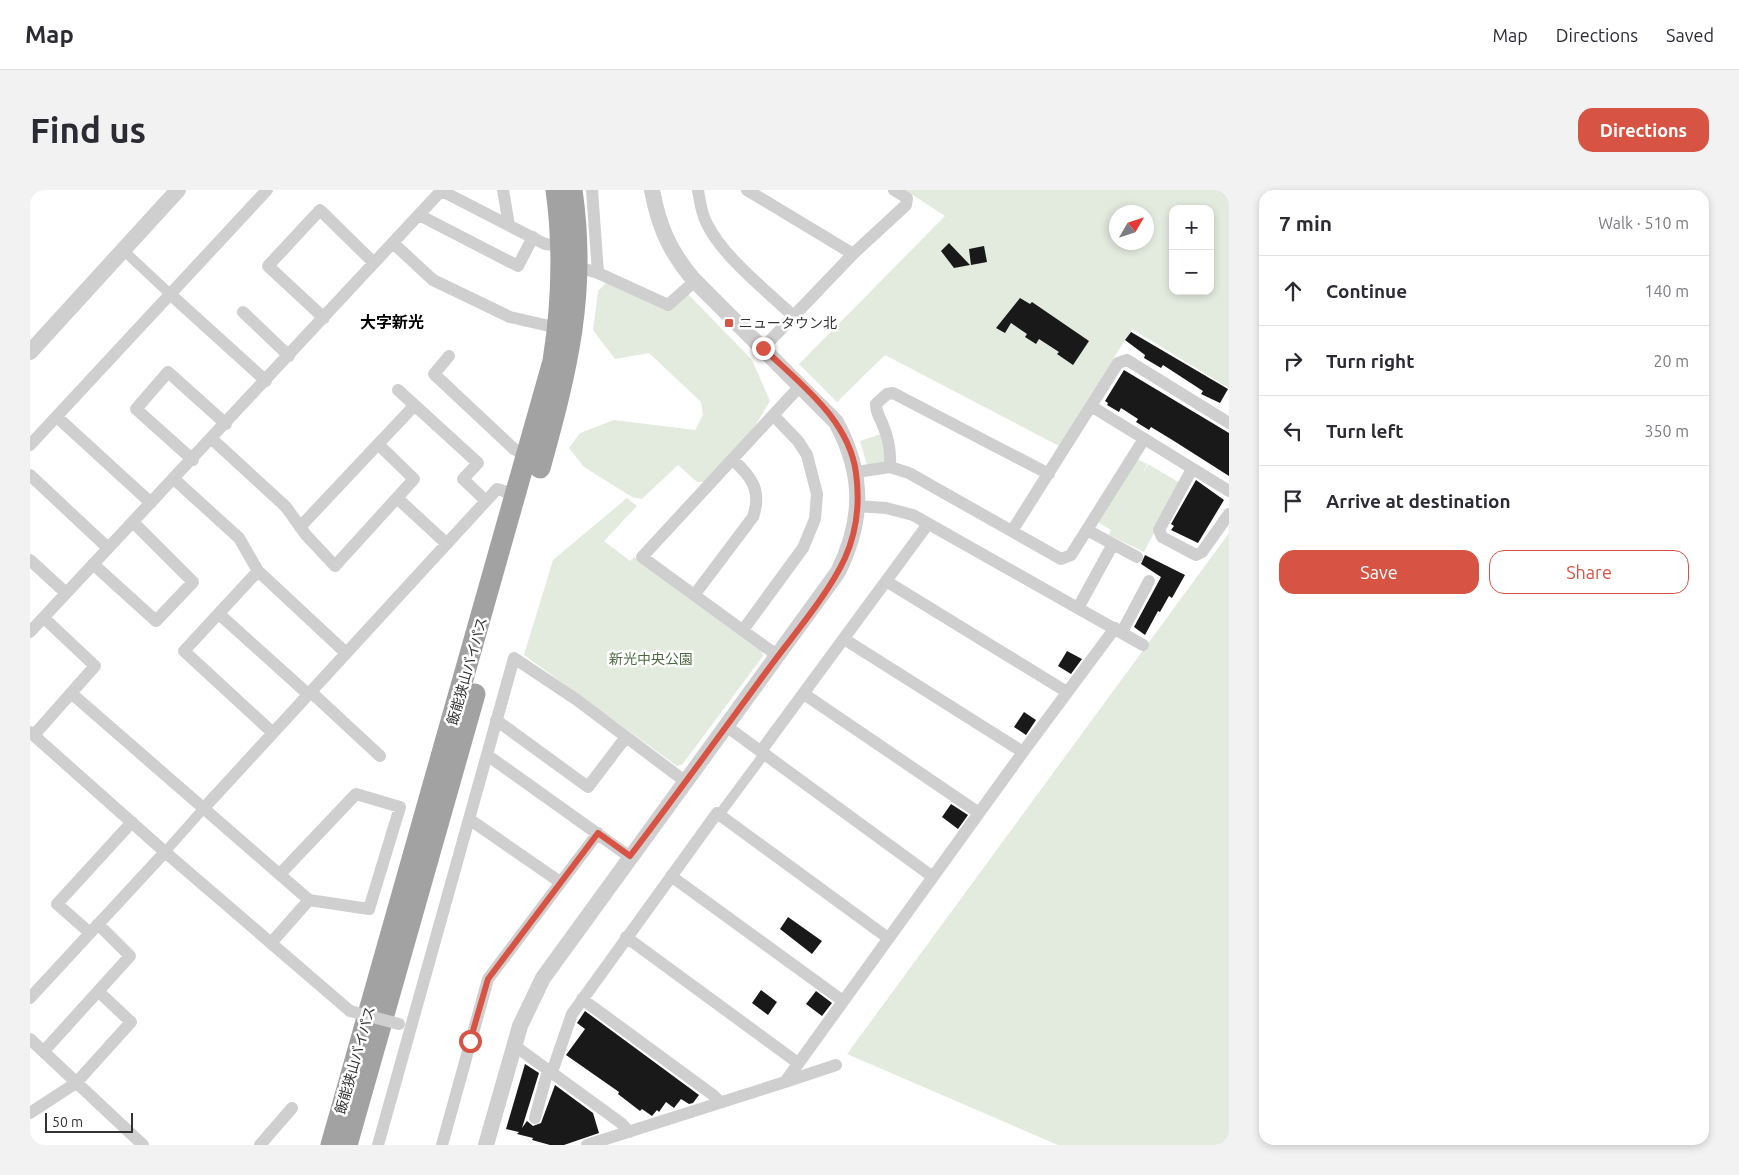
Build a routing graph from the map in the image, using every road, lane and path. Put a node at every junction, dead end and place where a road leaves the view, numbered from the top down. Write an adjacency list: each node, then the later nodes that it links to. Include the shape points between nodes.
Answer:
1 (178, 190): 17 (street)
2 (267, 190): 22 (street)
3 (441, 190): 12 (street); 13 (street)
4 (503, 190): 13 (street)
5 (556, 190): 16 (highway, 飯能狭山バイパス)
6 (572, 190): 20 (highway, 飯能狭山バイパス, via 578,242)
7 (592, 190): 20 (street)
8 (652, 190): 21 (street, via 664,236 675,257)
9 (698, 190): 24 (street, via 705,222 713,235)
10 (747, 190): 18 (street)
11 (894, 190): 18 (street, via 907,198 906,205)
12 (419, 215): 14 (street, via 518,266); 15 (street)
13 (509, 225): 14 (street)
14 (533, 238): 16 (street)
15 (393, 243): 19 (street); 26 (street, via 433,280 510,318)
16 (561, 246): 26 (highway, 飯能狭山バイパス)
17 (123, 250): 22 (street); 28 (street)
18 (853, 254): 24 (street)
19 (374, 263): 25 (street); 25 (street, via 320,210 274,259 268,266)
20 (588, 270): 21 (street, via 668,304); 138 (highway, 飯能狭山バイパス, via 553,419)
21 (695, 281): 27 (street)
22 (170, 294): 31 (street); 37 (street)
23 (243, 312): 29 (street)
24 (793, 316): 27 (street)
25 (324, 318): 29 (street)
26 (558, 328): 44 (highway, 飯能狭山バイパス, via 553,362)
27 (763, 348): 32 (street)
28 (30, 352)
29 (289, 356): 31 (street)
30 (449, 356): 44 (street, via 434,374 514,449)
31 (266, 381): 39 (street)
32 (801, 385): 36 (street); 49 (street, via 836,422)
33 (398, 390): 34 (street)
34 (414, 406): 42 (street); 56 (street, via 478,463 463,479)
35 (1091, 406): 38 (street, via 1118,363 1127,360); 41 (street); 50 (street)
36 (773, 415): 46 (street); 79 (street, via 807,455 817,494 815,520 803,548)
37 (57, 417): 43 (street); 57 (street)
38 (1229, 423)
39 (226, 424): 40 (street); 45 (street, via 168,372 136,409)
40 (212, 439): 45 (street); 62 (street, via 286,507)
41 (1144, 439): 48 (street); 63 (street)
42 (378, 444): 55 (street, via 414,479); 62 (street)
43 (30, 446)
44 (527, 457): 54 (highway, 飯能狭山バイパス)
45 (192, 460): 52 (street)
46 (733, 460): 75 (street, via 752,479 757,507 753,518); 75 (street, via 642,557)
47 (890, 467): 49 (street); 50 (street, via 891,449 876,413 876,404 893,393); 64 (street, via 909,473)
48 (1192, 469): 53 (street); 59 (street, via 1160,530 1162,537 1196,555 1202,552)
49 (856, 472): 58 (street)
50 (1049, 474): 64 (street)
51 (30, 476): 67 (street)
52 (174, 479): 57 (street); 71 (street, via 239,538)
53 (1229, 491)
54 (517, 495): 56 (street, via 497,489); 137 (highway, 飯能狭山バイパス)
55 (397, 498): 62 (street, via 335,566); 65 (street)
56 (486, 501): 65 (street)
57 (150, 503): 60 (street)
58 (857, 506): 61 (street, via 895,509); 85 (street, via 854,532 838,572)
59 (1229, 514)
60 (133, 522): 67 (street); 70 (street, via 193,582 156,621)
61 (928, 524): 72 (street); 76 (street)
62 (300, 528)
63 (1087, 530): 64 (street, via 1071,555 1061,559); 66 (street)
64 (1012, 531)
65 (446, 544): 84 (street)
66 (1113, 544): 68 (street); 76 (street)
67 (108, 548): 70 (street)
68 (1136, 557)
69 (30, 560): 74 (street)
70 (93, 564): 74 (street)
71 (258, 571): 77 (street); 84 (street)
72 (886, 581): 82 (street); 86 (street)
73 (1149, 581): 80 (street)
74 (66, 593): 78 (street)
75 (695, 594): 79 (street)
76 (1078, 608): 80 (street)
77 (219, 614): 88 (street); 93 (street, via 184,652)
78 (44, 618): 81 (street); 87 (street, via 95,666)
79 (743, 630): 85 (street)
80 (1118, 630): 83 (street); 86 (street)
81 (30, 632)
82 (844, 639): 89 (street); 96 (street)
83 (1143, 645)
84 (346, 653): 88 (street)
85 (778, 656): 91 (street)
86 (1067, 692): 96 (street)
87 (71, 693): 92 (street); 100 (street)
88 (309, 693): 93 (street); 98 (street)
89 (804, 694): 95 (street); 101 (street)
90 (496, 720): 94 (street, via 588,787); 94 (street, via 514,658); 97 (street)
91 (726, 726): 95 (street); 99 (street)
92 (32, 733): 104 (street)
93 (273, 733): 100 (street)
94 (626, 737): 99 (street)
95 (763, 752): 102 (street); 110 (street)
96 (1022, 752): 101 (street)
97 (487, 755): 103 (street); 105 (street)
98 (380, 756)
99 (686, 782): 107 (street)
100 (204, 808): 106 (street); 108 (street)
101 (979, 813): 110 (street)
102 (719, 815): 109 (street, via 717,813); 115 (street)
103 (469, 819): 111 (street); 121 (street)
104 (132, 822): 106 (street); 113 (street, via 57,904)
105 (598, 833): 107 (street); 111 (street)
106 (165, 852): 113 (street); 116 (street)
107 (630, 856): 123 (street, via 543,978 526,1011)
108 (280, 874): 112 (street); 112 (street, via 356,794 400,808 369,909)
109 (671, 876): 114 (street); 120 (street)
110 (933, 877): 115 (street)
111 (560, 882): 140 (street, via 488,979)
112 (309, 900): 116 (street)
113 (94, 929): 117 (street, via 130,956); 118 (street)
114 (626, 937): 119 (street); 125 (street)
115 (888, 938): 120 (street)
116 (271, 943): 121 (street, bridge, via 350,1011)
117 (98, 991): 124 (street); 129 (street, via 131,1022)
118 (30, 998)
119 (582, 999): 127 (street, via 572,1014); 130 (street)
120 (843, 1000): 125 (street)
121 (405, 1024): 139 (street)
122 (30, 1039): 124 (street)
123 (515, 1046): 127 (street); 141 (street)
124 (44, 1051): 129 (street)
125 (798, 1063): 128 (street)
126 (836, 1065): 128 (street)
127 (550, 1071): 133 (street); 134 (street)
128 (785, 1082): 130 (street)
129 (76, 1083): 132 (street); 135 (street)
130 (720, 1102): 134 (street)
131 (292, 1108): 136 (street)
132 (30, 1113)
133 (534, 1118)
134 (630, 1132): 142 (street)
135 (143, 1145)
136 (260, 1145)
137 (331, 1145)
138 (347, 1145)
139 (378, 1145)
140 (442, 1145)
141 (487, 1145)
142 (586, 1145)

